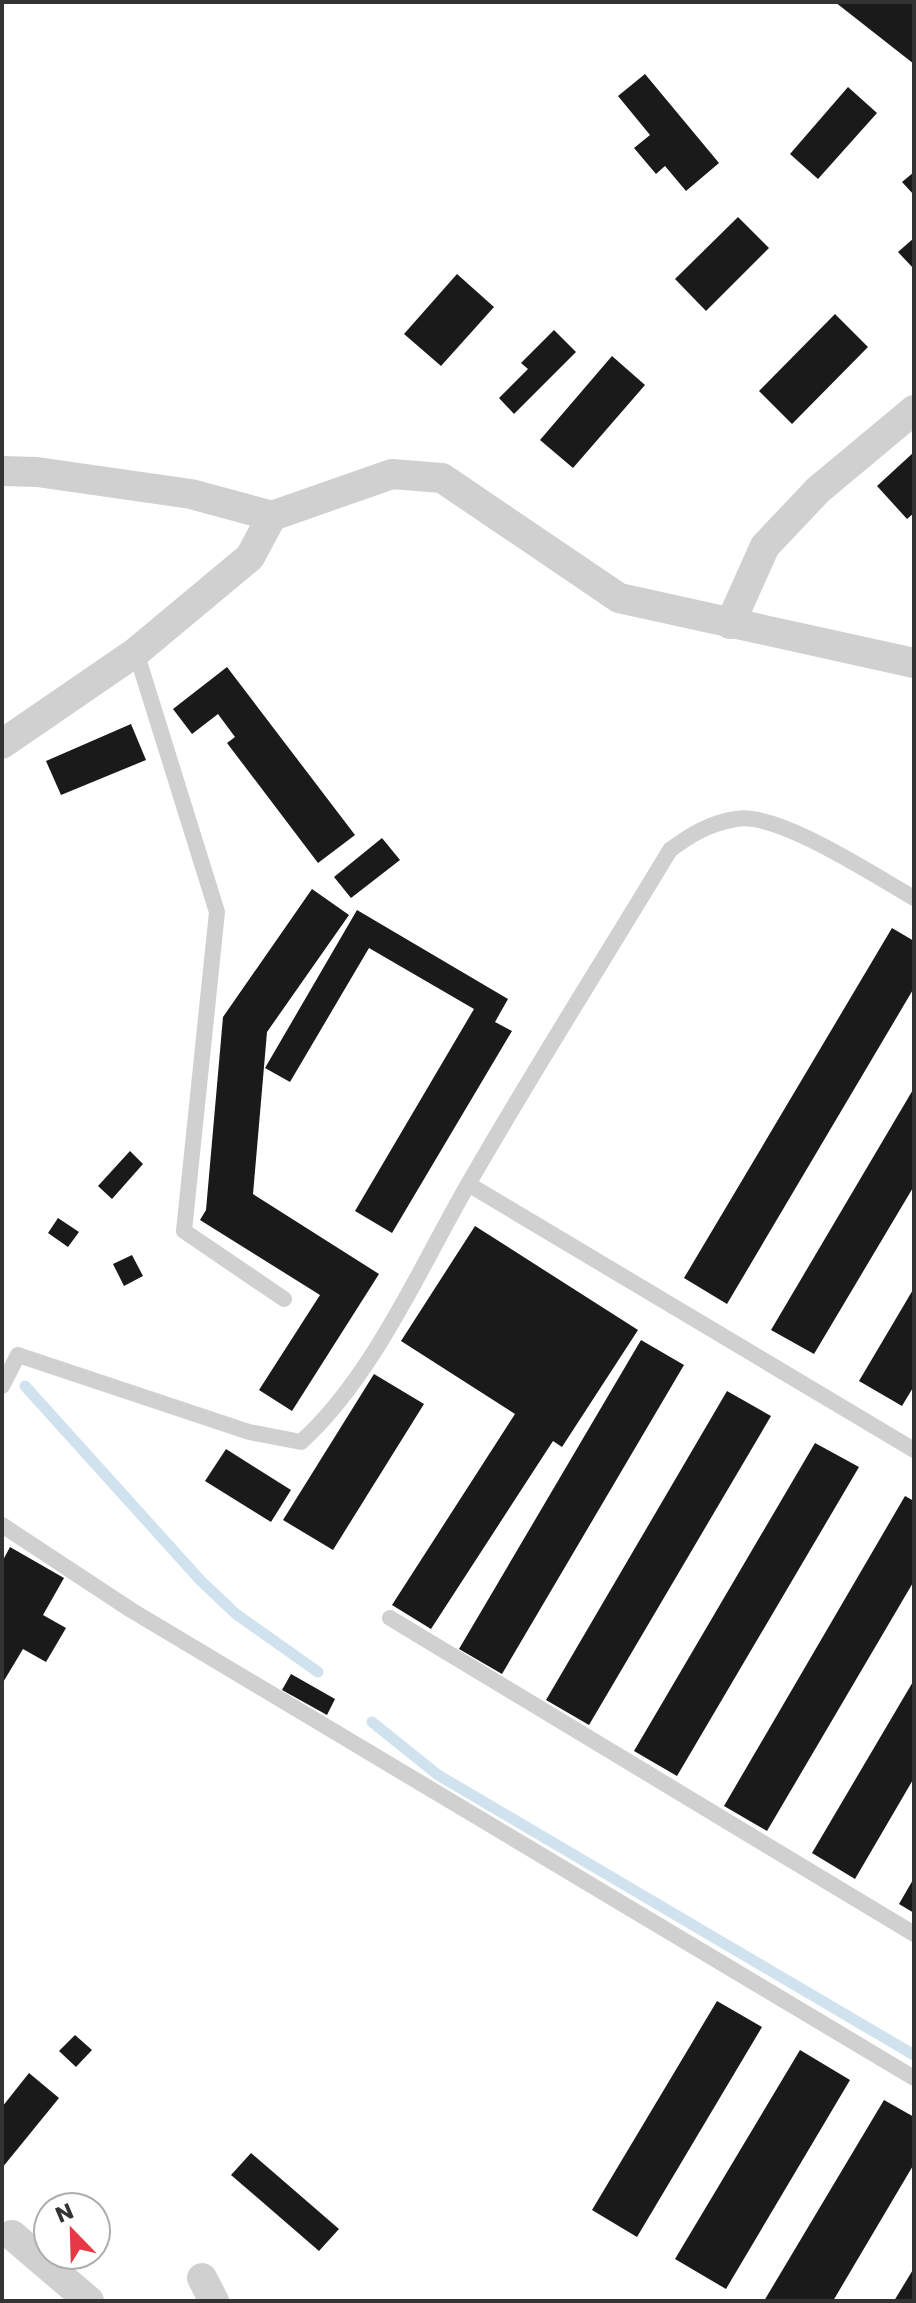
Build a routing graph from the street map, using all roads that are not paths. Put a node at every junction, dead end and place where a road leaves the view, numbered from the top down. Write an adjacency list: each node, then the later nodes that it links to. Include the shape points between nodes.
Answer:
1 (914, 410): 4 (street, via 818,490 765,546)
2 (2, 471): 3 (street, via 191,494)
3 (272, 516): 4 (street, via 392,474 442,478 619,598); 5 (street, via 250,557)
4 (730, 624): 6 (street)
5 (136, 652): 7 (street); 10 (lane, via 217,912 184,1231)
6 (914, 663)
7 (2, 744)
8 (914, 898): 9 (lane, via 783,826 738,818 697,830 670,850)
9 (468, 1184): 11 (lane, via 374,1350 301,1442 249,1432 18,1355); 12 (lane)
10 (284, 1299)
11 (2, 1386)
12 (914, 1450)
13 (2, 1525): 16 (lane, via 131,1610)
14 (390, 1618): 15 (lane)
15 (914, 1934)
16 (914, 2078)
17 (12, 2235): 18 (street)
18 (89, 2301)

